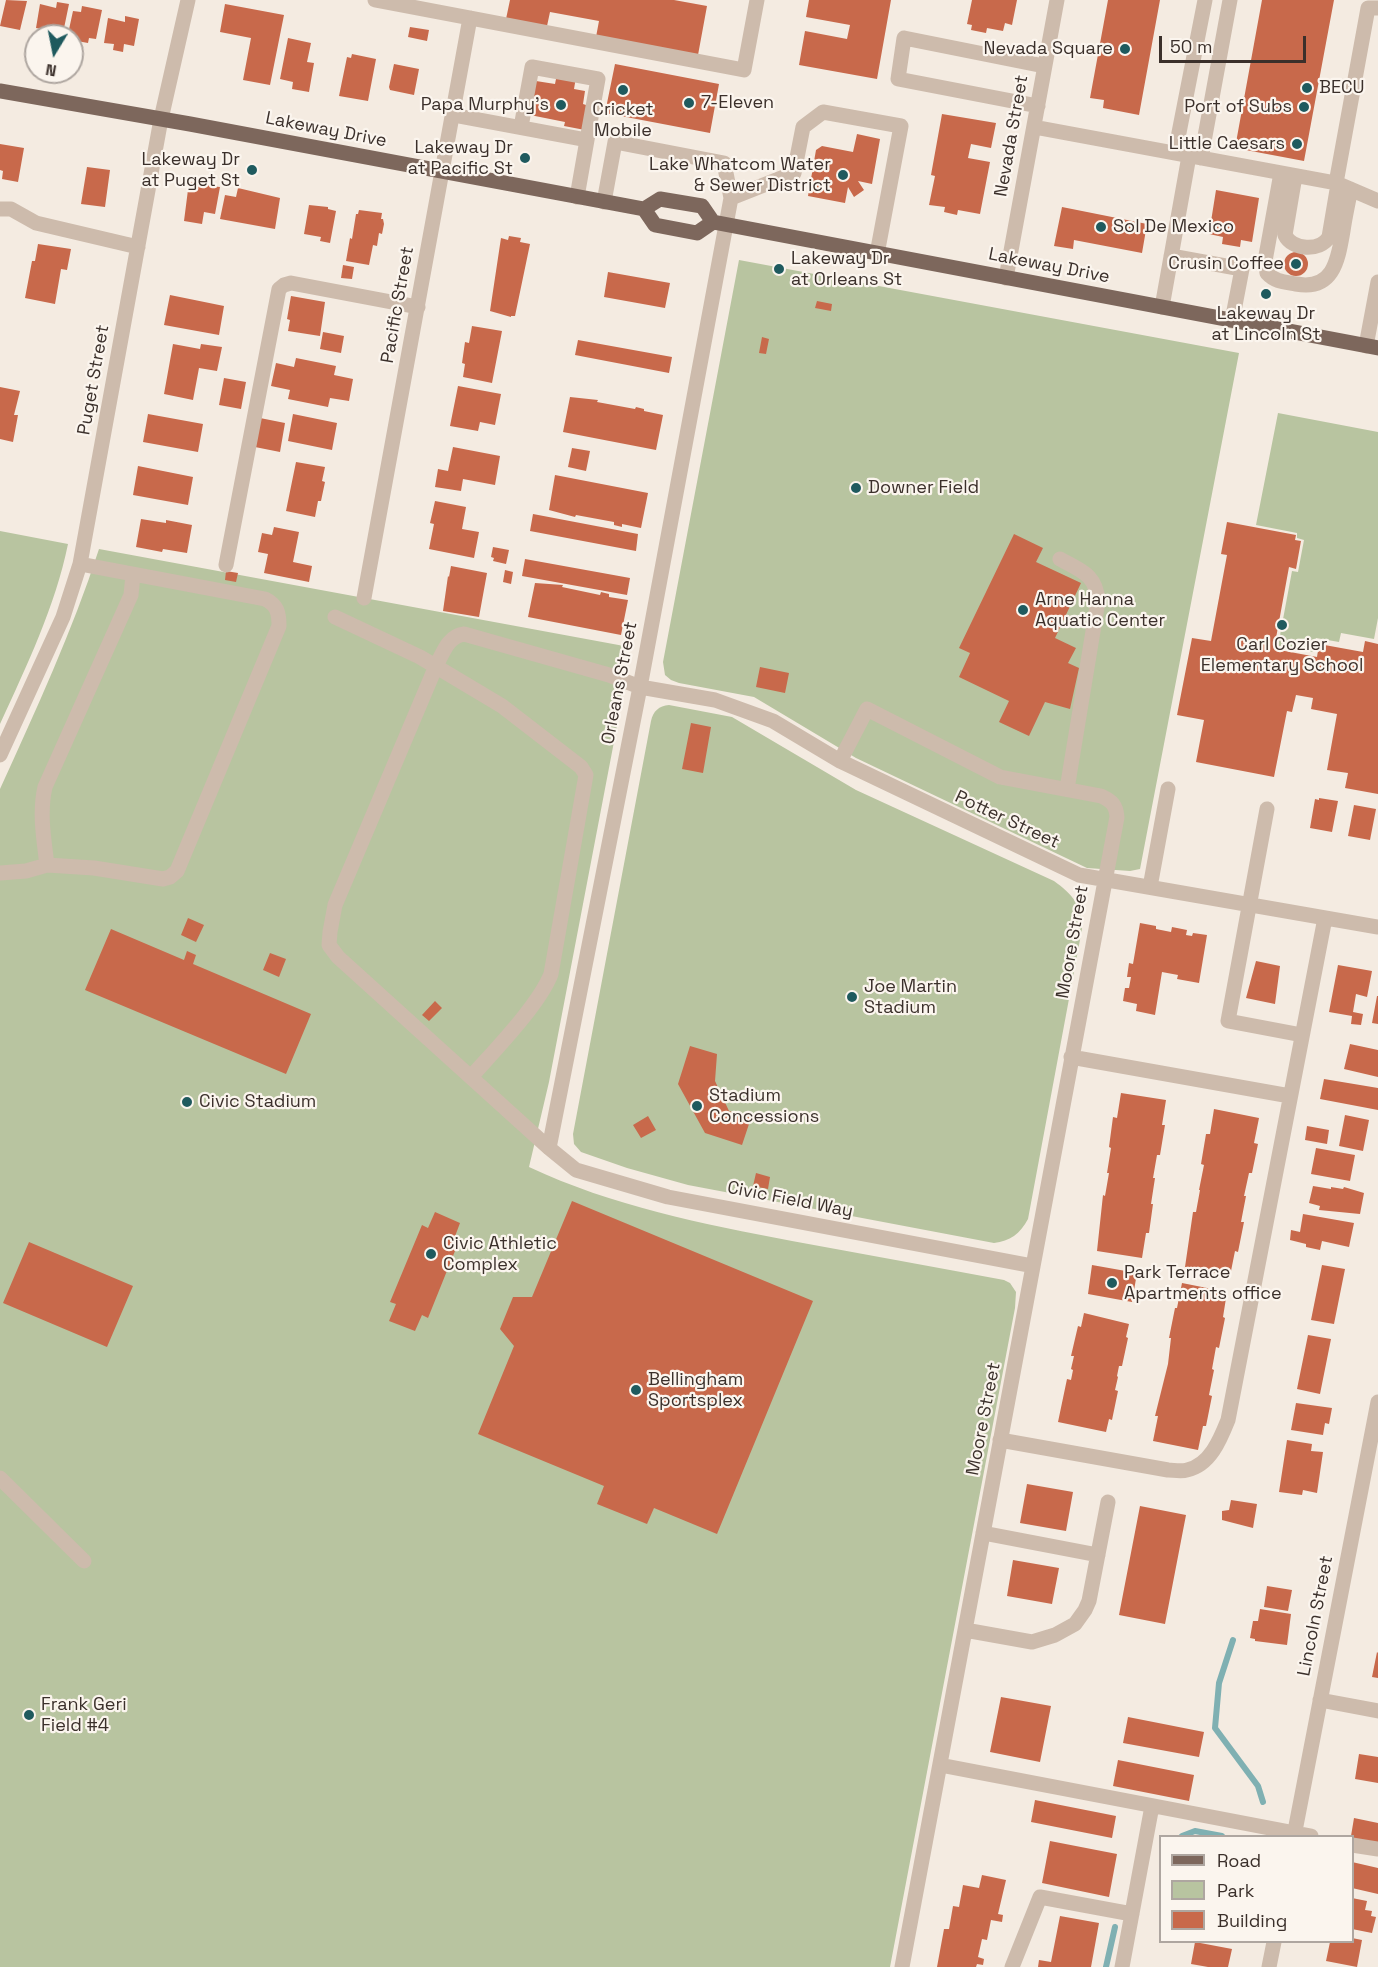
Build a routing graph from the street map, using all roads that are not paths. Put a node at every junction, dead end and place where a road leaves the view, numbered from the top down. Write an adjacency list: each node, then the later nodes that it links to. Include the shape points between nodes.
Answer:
1 (188, 0): 13 (street, Puget Street)
2 (375, 0): 8 (street)
3 (757, 0): 8 (street, via 744,70)
4 (1056, 0): 9 (street, Nevada Street)
5 (1205, 0): 17 (street)
6 (1230, 0): 17 (street)
7 (1378, 8): 20 (street, via 1368,8)
8 (470, 18): 12 (street, Pacific Street)
9 (1044, 66): 11 (street, Nevada Street); 11 (street, via 904,38 898,79)
10 (0, 91): 13 (main road, Lakeway Drive)
11 (1038, 106): 15 (street, Nevada Street)
12 (453, 115): 14 (street); 18 (street, Pacific Street)
13 (161, 119): 18 (main road, Lakeway Drive); 28 (street, Puget Street)
14 (521, 127): 16 (street); 16 (street, via 532,67 598,79)
15 (1034, 127): 17 (street); 31 (street, Nevada Street)
16 (587, 140): 21 (street)
17 (1188, 156): 19 (street); 30 (street)
18 (442, 172): 21 (main road, Lakeway Drive); 33 (street, Pacific Street)
19 (1288, 174): 20 (street); 20 (street, via 1285,235 1295,244 1314,248 1325,243); 20 (street, via 1265,261 1267,273 1277,281 1309,286 1327,278 1334,268 1339,255)
20 (1341, 186): 23 (street)
21 (577, 197): 24 (main road, Lakeway Drive)
22 (731, 198): 24 (street, via 724,163 615,142); 27 (street, Orleans Street); 29 (street, via 794,172 802,127 823,112 901,126)
23 (1378, 201)
24 (604, 202): 26 (main road, Lakeway Drive)
25 (0, 208): 28 (street, via 11,209 36,223)
26 (644, 210): 27 (main road, Lakeway Drive, via 655,225 697,233); 27 (main road, Lakeway Drive, via 660,199 686,203 702,206)
27 (720, 223): 29 (main road, Lakeway Drive); 44 (street, Orleans Street)
28 (138, 247): 38 (street, Puget Street)
29 (877, 254): 31 (main road, Lakeway Drive)
30 (1171, 256): 34 (street); 35 (street, via 1242,269)
31 (1006, 278): 34 (main road, Lakeway Drive)
32 (1378, 282): 36 (street)
33 (417, 307): 39 (street, via 291,283 279,289); 41 (street, Pacific Street)
34 (1162, 307): 35 (main road, Lakeway Drive)
35 (1232, 321): 36 (main road, Lakeway Drive)
36 (1372, 347)
37 (1060, 559): 47 (street, via 1090,576 1097,587 1098,601)
38 (80, 564): 40 (street); 45 (street, Puget Street, via 58,628)
39 (226, 566)
40 (133, 575): 50 (street, via 131,595 45,787 42,816); 50 (street, via 265,599 278,610 279,626 177,871 170,877 154,879 94,868)
41 (364, 598)
42 (335, 617): 43 (street)
43 (436, 666): 44 (street, Potter Street, via 450,640 464,634); 59 (street, Civic Field Way, via 335,905 330,945 338,957); 59 (street, via 502,706 581,767 586,775 548,983)
44 (640, 687): 46 (street, Potter Street, via 715,700 773,722); 61 (street, Orleans Street)
45 (0, 755)
46 (840, 761): 47 (street, via 867,709 1000,777); 52 (street, Potter Street, via 1079,875)
47 (1066, 789): 52 (street, Moore Street, via 1101,796 1116,807)
48 (1168, 789): 53 (street)
49 (1268, 809): 54 (street)
50 (47, 865): 51 (street)
51 (0, 873)
52 (1104, 879): 53 (street, Potter Street); 58 (street, Moore Street)
53 (1150, 887): 54 (street, Potter Street)
54 (1250, 905): 55 (street, Potter Street); 57 (street, via 1228,1021)
55 (1325, 918): 56 (street, Potter Street); 57 (street)
56 (1378, 927)
57 (1302, 1035): 60 (street)
58 (1071, 1057): 60 (street); 62 (street, Moore Street)
59 (471, 1077): 61 (street, Civic Field Way)
60 (1290, 1096): 64 (street, via 1227,1420 1219,1442 1206,1459 1187,1470 1167,1470)
61 (549, 1148): 62 (street, Civic Field Way, via 576,1170 668,1197)
62 (1032, 1266): 64 (street, Moore Street)
63 (1378, 1402): 71 (street, Lincoln Street)
64 (1000, 1440): 67 (street, Moore Street)
65 (0, 1478): 69 (street)
66 (1108, 1502): 68 (street)
67 (983, 1533): 68 (street); 70 (street, Moore Street)
68 (1098, 1556): 70 (street, via 1089,1601 1080,1619 1066,1629 1032,1642)
69 (84, 1561)
70 (965, 1630): 73 (street, Moore Street)
71 (1320, 1700): 72 (street); 75 (street, Lincoln Street)
72 (1378, 1711)
73 (940, 1764): 74 (street); 80 (street, Moore Street)
74 (1152, 1806): 75 (street); 78 (street)
75 (1294, 1835)
76 (1354, 1845): 77 (street)
77 (1378, 1849)
78 (1132, 1914): 81 (street, via 1040,1897); 82 (street)
79 (1274, 1943): 83 (street)
80 (902, 1967)
81 (1012, 1967)
82 (1122, 1967)
83 (1269, 1967)

